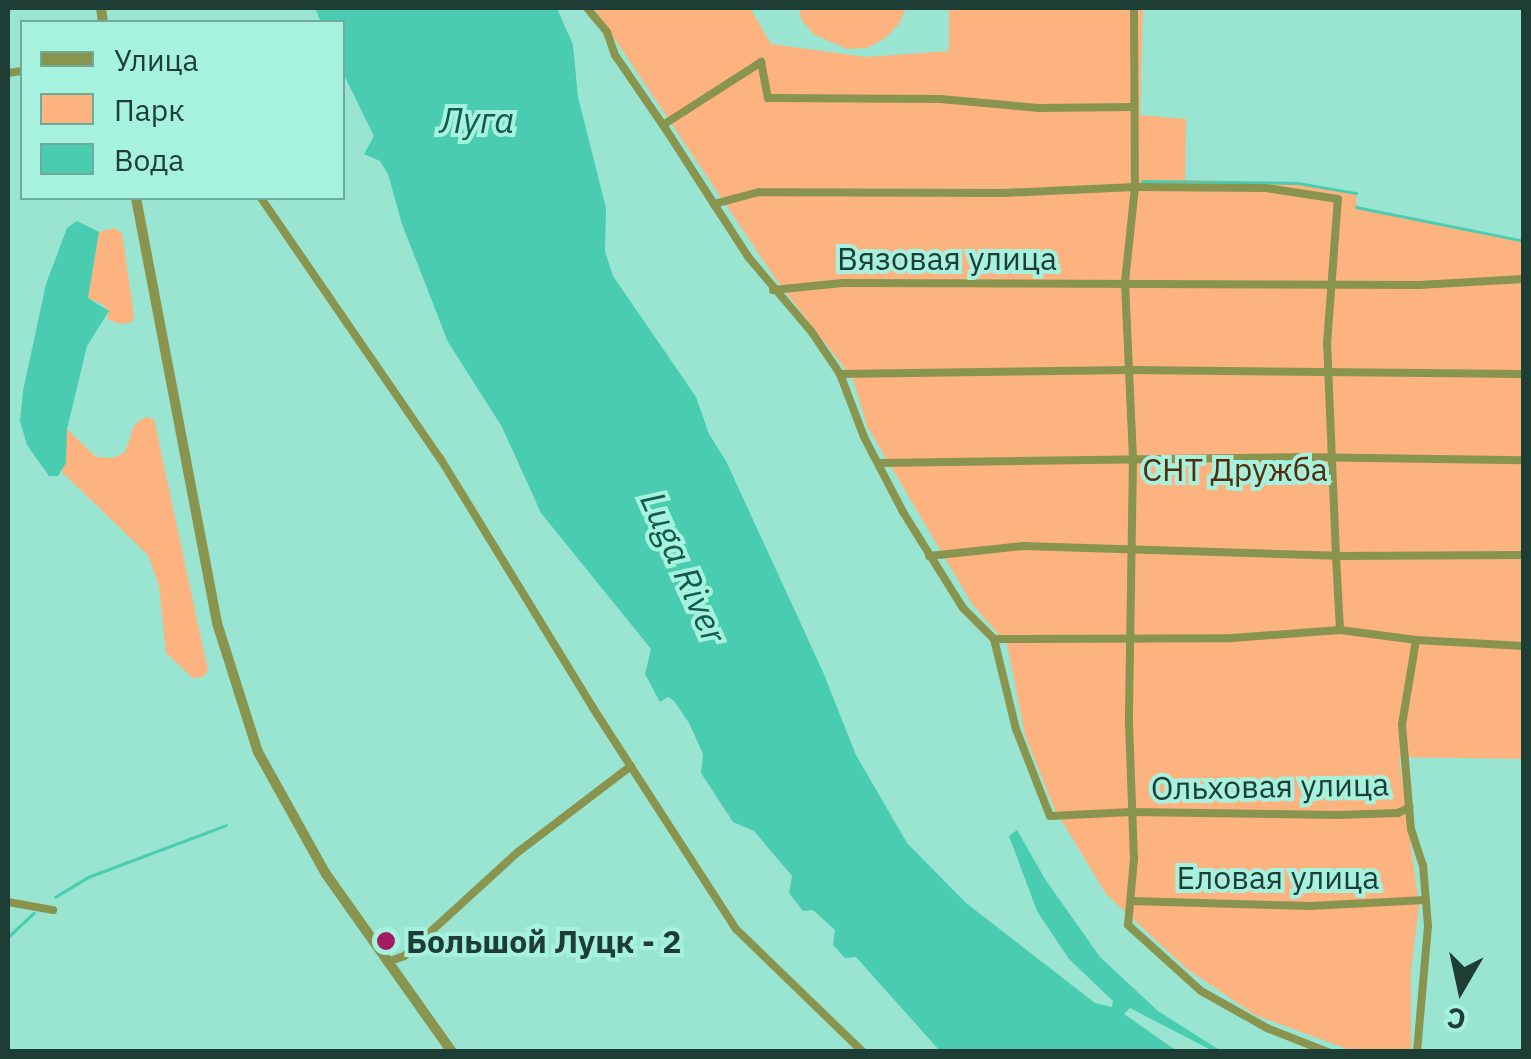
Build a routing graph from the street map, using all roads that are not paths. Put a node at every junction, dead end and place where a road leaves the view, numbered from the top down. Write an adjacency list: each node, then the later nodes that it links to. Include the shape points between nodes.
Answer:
1 (587, 8): 4 (street)
2 (1134, 8): 3 (street)
3 (1134, 107): 4 (street, via 768,98 761,62); 5 (street)
4 (663, 125): 8 (street)
5 (1135, 187): 8 (street, via 759,192); 10 (street); 11 (street, via 1266,188 1338,199)
6 (136, 200): 37 (street, via 206,568 236,689 266,766 326,874)
7 (262, 200): 30 (street, via 440,458)
8 (714, 204): 12 (street)
9 (1524, 279): 11 (street, Вязовая улица)
10 (1123, 282): 11 (street, Вязовая улица); 12 (street, Вязовая улица, via 843,283); 13 (street)
11 (1331, 284): 15 (street)
12 (774, 290): 14 (street)
13 (1131, 370): 14 (street); 15 (street); 17 (street)
14 (840, 374): 20 (street)
15 (1327, 374): 16 (street); 18 (street)
16 (1524, 374)
17 (1133, 458): 18 (street); 20 (street); 21 (street)
18 (1330, 458): 19 (street); 24 (street)
19 (1524, 460)
20 (879, 462): 23 (street)
21 (1133, 550): 23 (street, via 1023,546); 24 (street); 27 (street)
22 (1524, 555): 24 (street)
23 (929, 556): 26 (street)
24 (1336, 556): 25 (street)
25 (1340, 630): 27 (street); 28 (street)
26 (994, 638): 27 (street); 32 (street, Ольховая улица, via 1016,729 1050,816)
27 (1131, 640): 32 (street)
28 (1416, 640): 29 (street); 31 (street, via 1402,724)
29 (1524, 646)
30 (631, 766): 37 (street, via 518,852 404,956); 39 (street, via 736,929)
31 (1410, 807): 32 (street, Ольховая улица, via 1338,815); 33 (street)
32 (1131, 812): 34 (street)
33 (1425, 900): 34 (street, Еловая улица, via 1311,906); 41 (street)
34 (1131, 901): 40 (street, via 1128,925 1202,991)
35 (8, 902): 36 (street)
36 (53, 910)
37 (386, 962): 38 (street)
38 (452, 1052)
39 (863, 1052)
40 (1328, 1052)
41 (1418, 1052)

